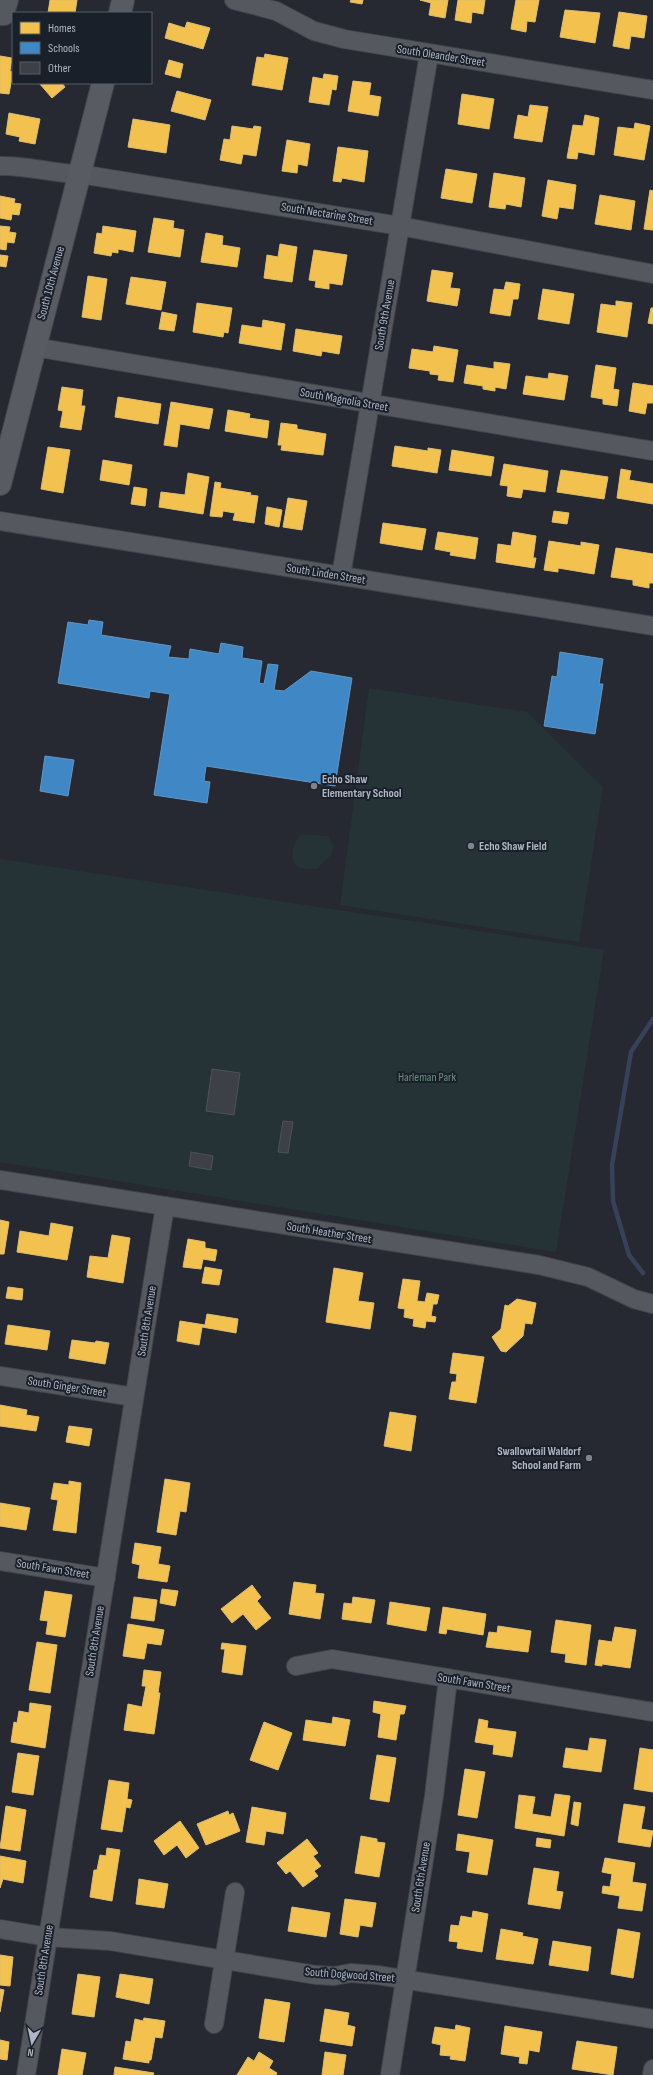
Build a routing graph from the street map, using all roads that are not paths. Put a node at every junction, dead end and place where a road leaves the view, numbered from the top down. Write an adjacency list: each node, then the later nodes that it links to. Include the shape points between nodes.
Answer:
1 (123, 0): 3 (main road)
2 (234, 0): 4 (street, South Oleander Street, via 276,11 314,31)
3 (120, 12)
4 (429, 54): 6 (street, South Oleander Street); 9 (street, South 9th Avenue)
5 (103, 84): 8 (main road, South 10th Avenue)
6 (653, 90)
7 (0, 166): 8 (street, South Nectarine Street)
8 (80, 174): 9 (street, South Nectarine Street); 11 (main road, South 10th Avenue)
9 (400, 226): 10 (street, South Nectarine Street); 12 (street, South 9th Avenue)
10 (653, 274)
11 (34, 347): 12 (street, South Magnolia Street); 14 (main road, South 10th Avenue)
12 (370, 405): 13 (street, South Magnolia Street); 16 (street, South 9th Avenue)
13 (653, 451)
14 (0, 484)
15 (0, 521): 16 (street, South Linden Street)
16 (341, 576): 17 (street, South Linden Street)
17 (653, 626)
18 (0, 1180): 19 (street, South Heather Street)
19 (165, 1206): 20 (street, South Heather Street, via 539,1265 588,1277 634,1299); 22 (street, South 8th Avenue)
20 (653, 1304)
21 (0, 1376): 22 (street, South Ginger Street)
22 (134, 1398): 24 (street, South 8th Avenue)
23 (0, 1561): 24 (street, South Fawn Street)
24 (106, 1578): 30 (street, South 8th Avenue)
25 (296, 1666): 26 (street, South Fawn Street, via 332,1659)
26 (448, 1679): 27 (street, South Fawn Street); 32 (street, South 6th Avenue, via 434,1796)
27 (653, 1712)
28 (235, 1892): 31 (street)
29 (0, 1929): 30 (street, South Dogwood Street)
30 (48, 1937): 31 (street, South Dogwood Street, via 110,1941); 36 (street, South 8th Avenue)
31 (225, 1959): 32 (street, South Dogwood Street, via 316,1974 334,1976 351,1973); 34 (street)
32 (405, 1980): 33 (street, South Dogwood Street); 37 (street, South 6th Avenue)
33 (653, 2018)
34 (214, 2024)
35 (653, 2069): 38 (street)
36 (26, 2075)
37 (390, 2075)
38 (652, 2075)

